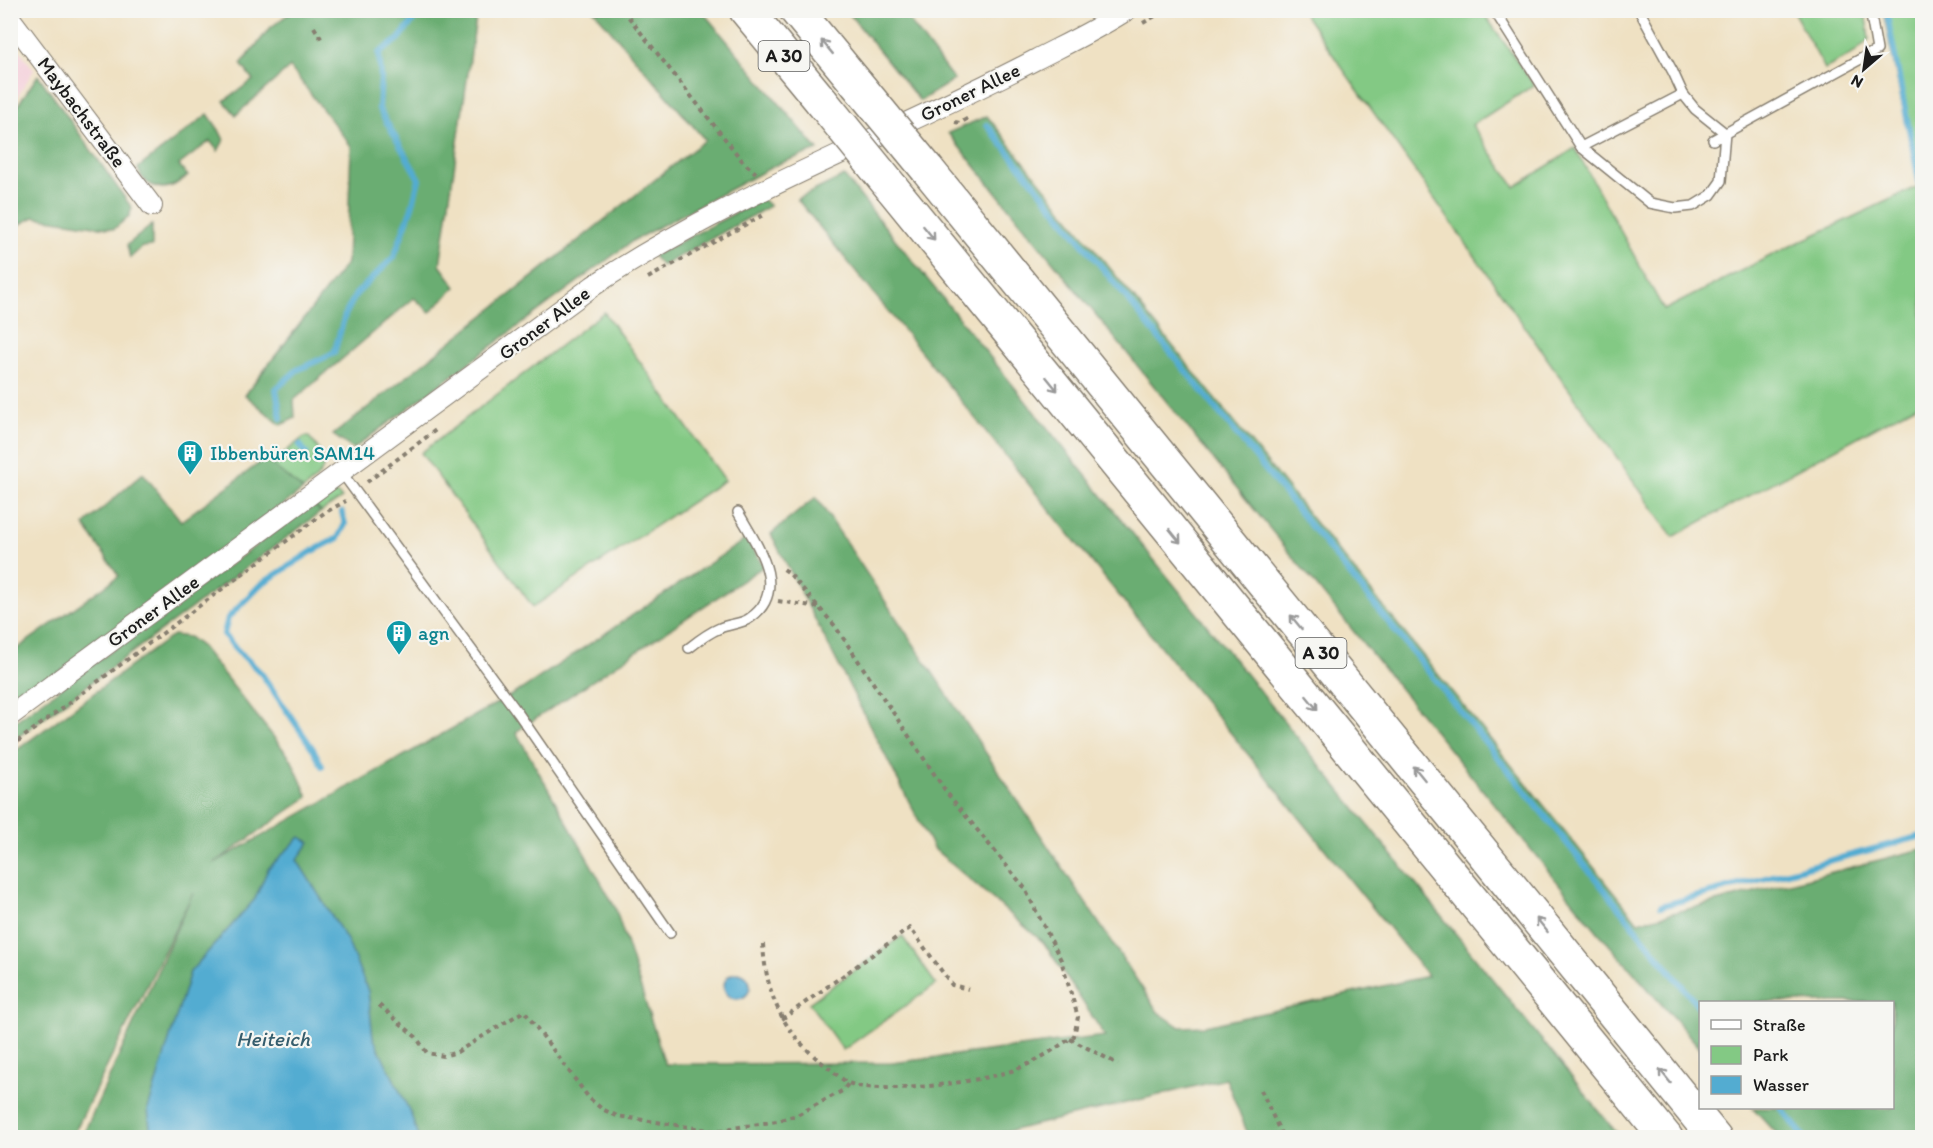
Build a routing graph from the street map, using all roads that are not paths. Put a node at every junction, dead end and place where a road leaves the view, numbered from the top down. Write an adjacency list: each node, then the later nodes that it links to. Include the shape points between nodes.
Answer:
1 (746, 10): 18 (highway, A 30, one-way to 18, bridge)
2 (796, 10): 19 (highway, A 30, one-way to 2, bridge)
3 (1127, 10): 13 (street, Groner Allee, via 971,93 690,227 610,275)
4 (1494, 10): 11 (lane)
5 (1638, 10): 8 (lane)
6 (1870, 10): 9 (lane, via 1877,50)
7 (10, 18): 12 (street, Maybachstraße)
8 (1683, 94): 9 (lane); 11 (lane)
9 (1725, 133): 10 (lane); 11 (lane, via 1721,181 1711,195 1693,206 1675,208 1650,203)
10 (1713, 140)
11 (1581, 147)
12 (152, 206)
13 (342, 473): 16 (street, Groner Allee); 17 (lane, via 518,713)
14 (738, 512): 15 (lane, via 769,572 769,593 750,618 706,634)
15 (689, 648)
16 (10, 716)
17 (670, 933)
18 (1666, 1137)
19 (1715, 1137)

